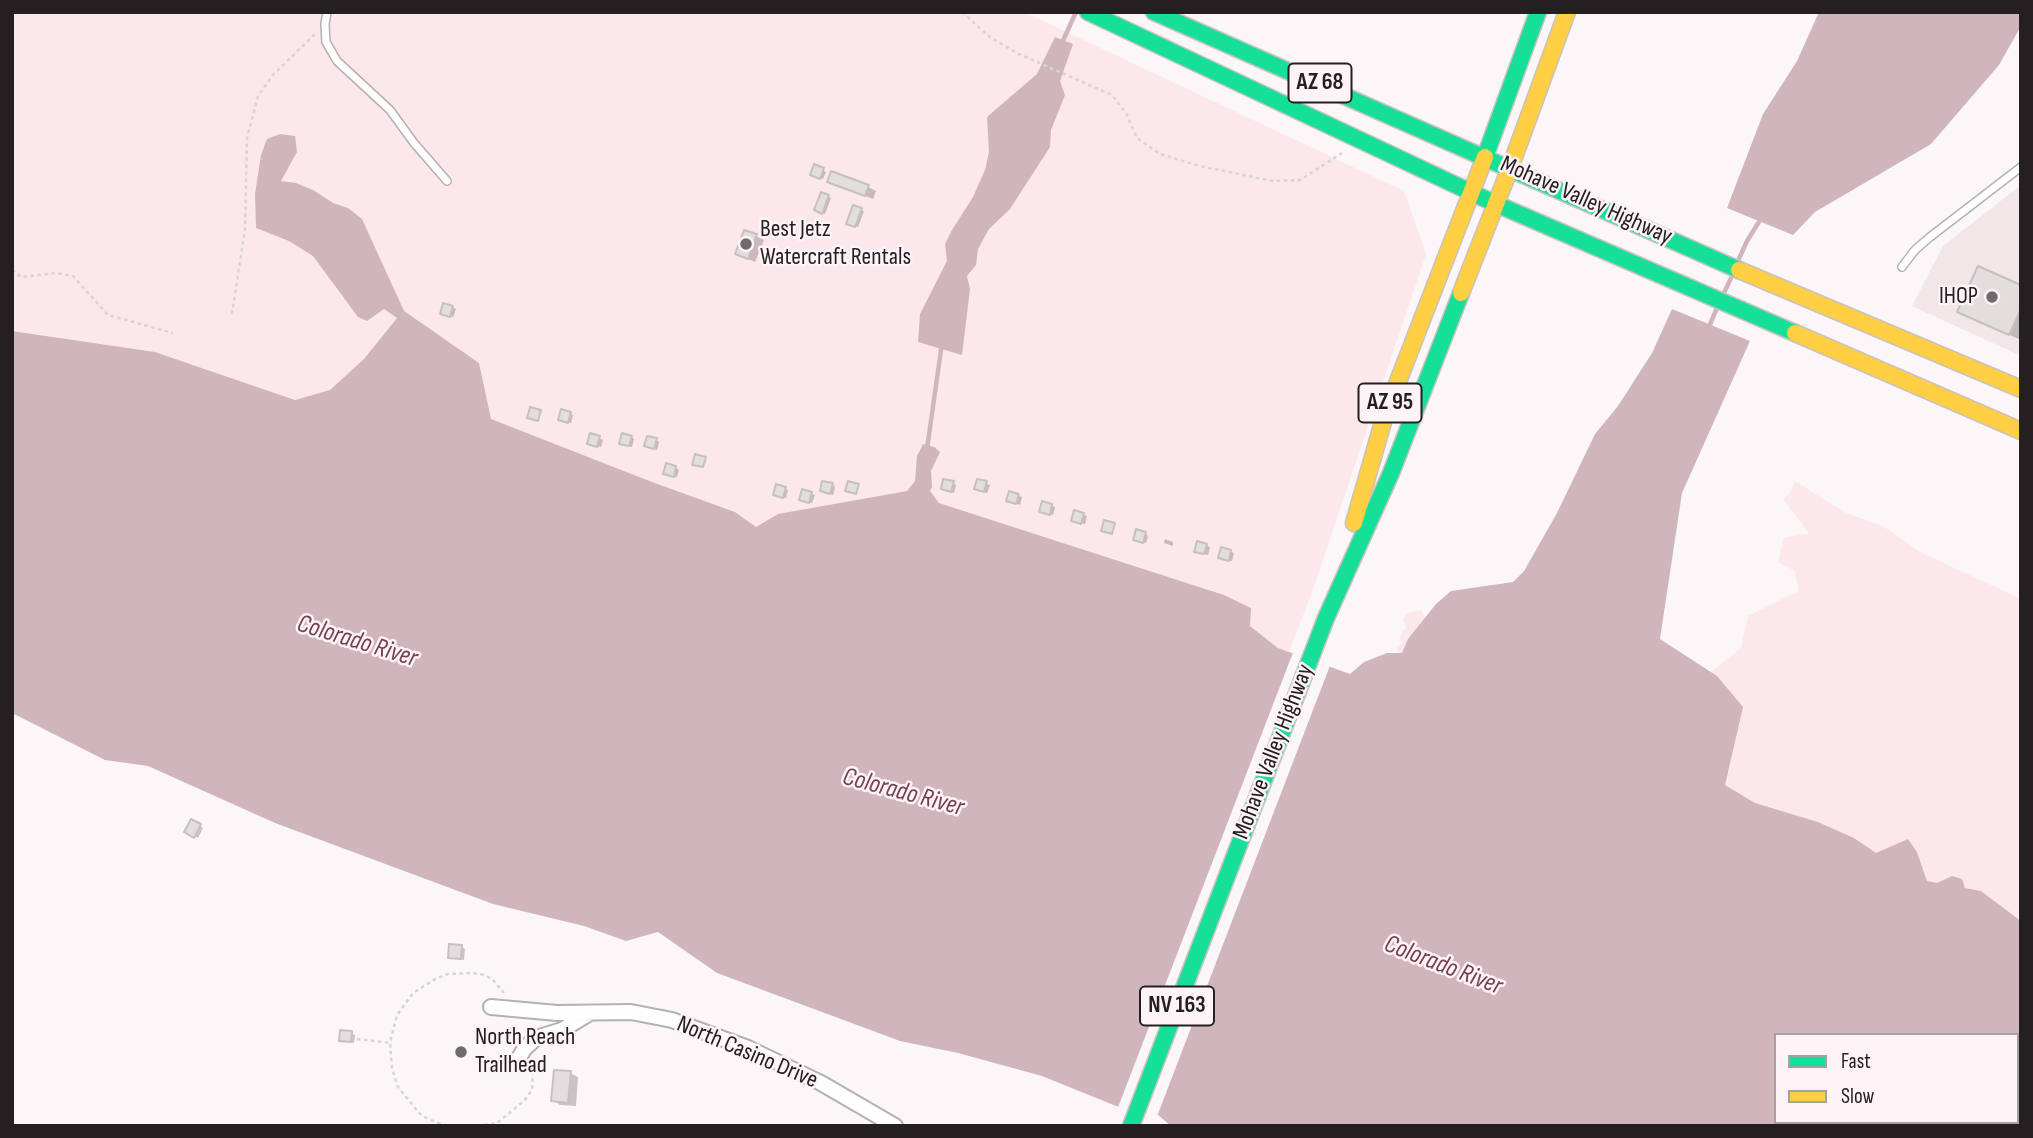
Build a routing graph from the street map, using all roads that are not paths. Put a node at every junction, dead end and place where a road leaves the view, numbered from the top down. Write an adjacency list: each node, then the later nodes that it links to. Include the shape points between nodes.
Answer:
1 (327, 12): 9 (lane, via 326,42 337,61 390,110)
2 (1088, 12): 10 (main road, AZ 68)
3 (1154, 12): 6 (main road, AZ 68)
4 (1538, 12): 6 (main road)
5 (1567, 12): 8 (main road)
6 (1485, 157): 8 (main road, Mohave Valley Highway); 10 (main road, Mohave Valley Highway / AZ 95)
7 (2021, 167): 12 (lane, via 1930,237)
8 (1510, 168): 11 (main road); 13 (main road, Mohave Valley Highway)
9 (447, 181)
10 (1472, 193): 11 (main road, AZ 68); 15 (main road, Mohave Valley Highway / AZ 95, via 1385,415)
11 (1496, 204): 14 (main road, Mohave Valley Highway); 15 (main road, Mohave Valley Highway / AZ 95, via 1391,472)
12 (1902, 267)
13 (2021, 389)
14 (2021, 431)
15 (1326, 618): 16 (main road, Mohave Valley Highway / AZ 95)
16 (1223, 886): 21 (main road, NV 163)
17 (491, 1007): 18 (street, North Casino Drive)
18 (589, 1013): 19 (street, North Casino Drive, via 562,1030 536,1038); 20 (street, North Casino Drive, via 631,1012 672,1020 748,1048)
19 (518, 1060)
20 (895, 1126)
21 (1131, 1126)

